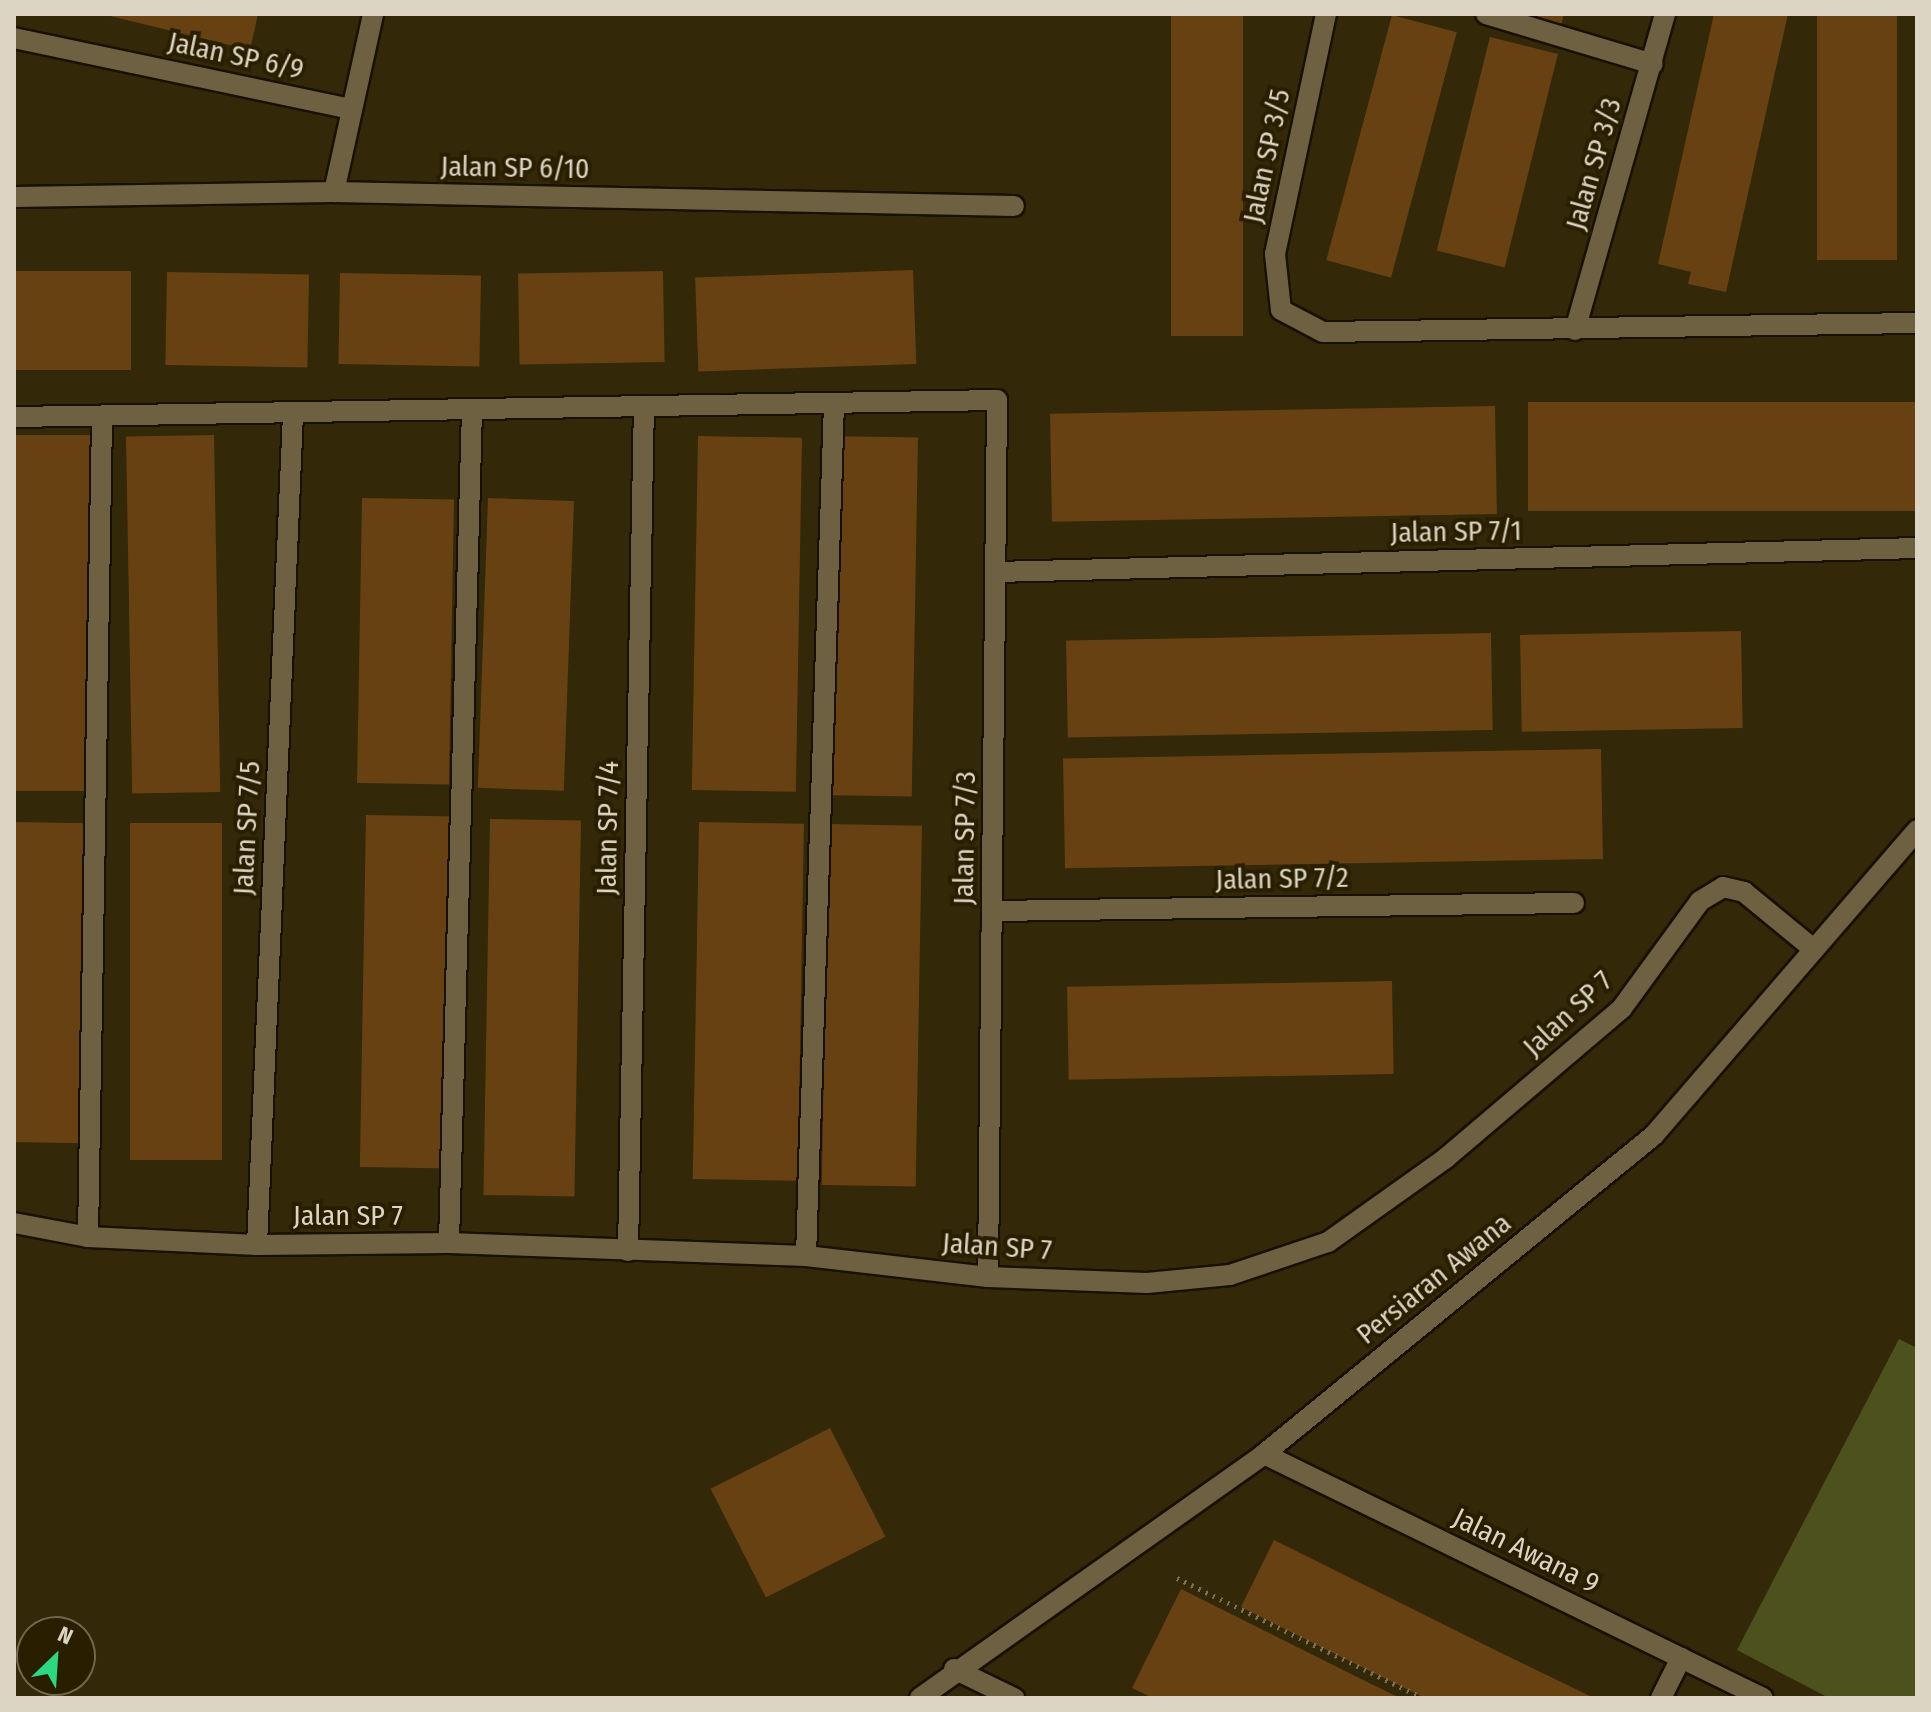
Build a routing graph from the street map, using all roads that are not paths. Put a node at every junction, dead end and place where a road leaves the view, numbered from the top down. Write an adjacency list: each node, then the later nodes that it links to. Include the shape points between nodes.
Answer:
1 (373, 14): 7 (street)
2 (1326, 14): 12 (street, Jalan SP 3/5, via 1275,254 1281,310 1323,332)
3 (1486, 14): 6 (street)
4 (1665, 14): 6 (street, Jalan SP 3/3)
5 (14, 38): 7 (street, Jalan SP 6/9)
6 (1653, 64): 12 (street, Jalan SP 3/3)
7 (352, 109): 8 (street)
8 (334, 192): 9 (street, Jalan SP 6/10); 10 (street, Jalan SP 6/10)
9 (14, 197)
10 (1014, 206)
11 (1916, 319): 12 (street)
12 (1575, 330)
13 (834, 403): 14 (street); 20 (street, Jalan SP 7/3, via 997,400); 30 (street)
14 (644, 406): 15 (street); 29 (street, Jalan SP 7/4)
15 (472, 409): 16 (street); 27 (street)
16 (293, 413): 17 (street); 28 (street, Jalan SP 7/5)
17 (102, 416): 18 (street); 26 (street)
18 (14, 417)
19 (1917, 548): 20 (street, Jalan SP 7/1)
20 (996, 572): 23 (street, Jalan SP 7/3)
21 (1917, 830): 24 (street, Persiaran Awana)
22 (1574, 903): 23 (street, Jalan SP 7/2)
23 (992, 911): 31 (street, Jalan SP 7/3)
24 (1811, 947): 31 (street, Jalan SP 7, via 1744,892 1723,887 1700,901 1622,1008 1446,1158 1328,1242 1230,1275 1175,1281); 32 (street, Persiaran Awana, via 1654,1135)
25 (14, 1223): 26 (street, Jalan SP 7)
26 (88, 1237): 28 (street, Jalan SP 7)
27 (449, 1243): 28 (street, Jalan SP 7); 29 (street, Jalan SP 7)
28 (257, 1245)
29 (628, 1251): 30 (street, Jalan SP 7)
30 (806, 1256): 31 (street, Jalan SP 7)
31 (988, 1277)
32 (1264, 1454): 33 (street, Jalan Awana 9); 34 (street, Persiaran Awana)
33 (1681, 1658): 37 (street); 38 (street, Jalan Awana 9)
34 (954, 1669): 35 (street, Persiaran Awana); 36 (street)
35 (920, 1698)
36 (1014, 1698)
37 (1661, 1698)
38 (1763, 1698)

